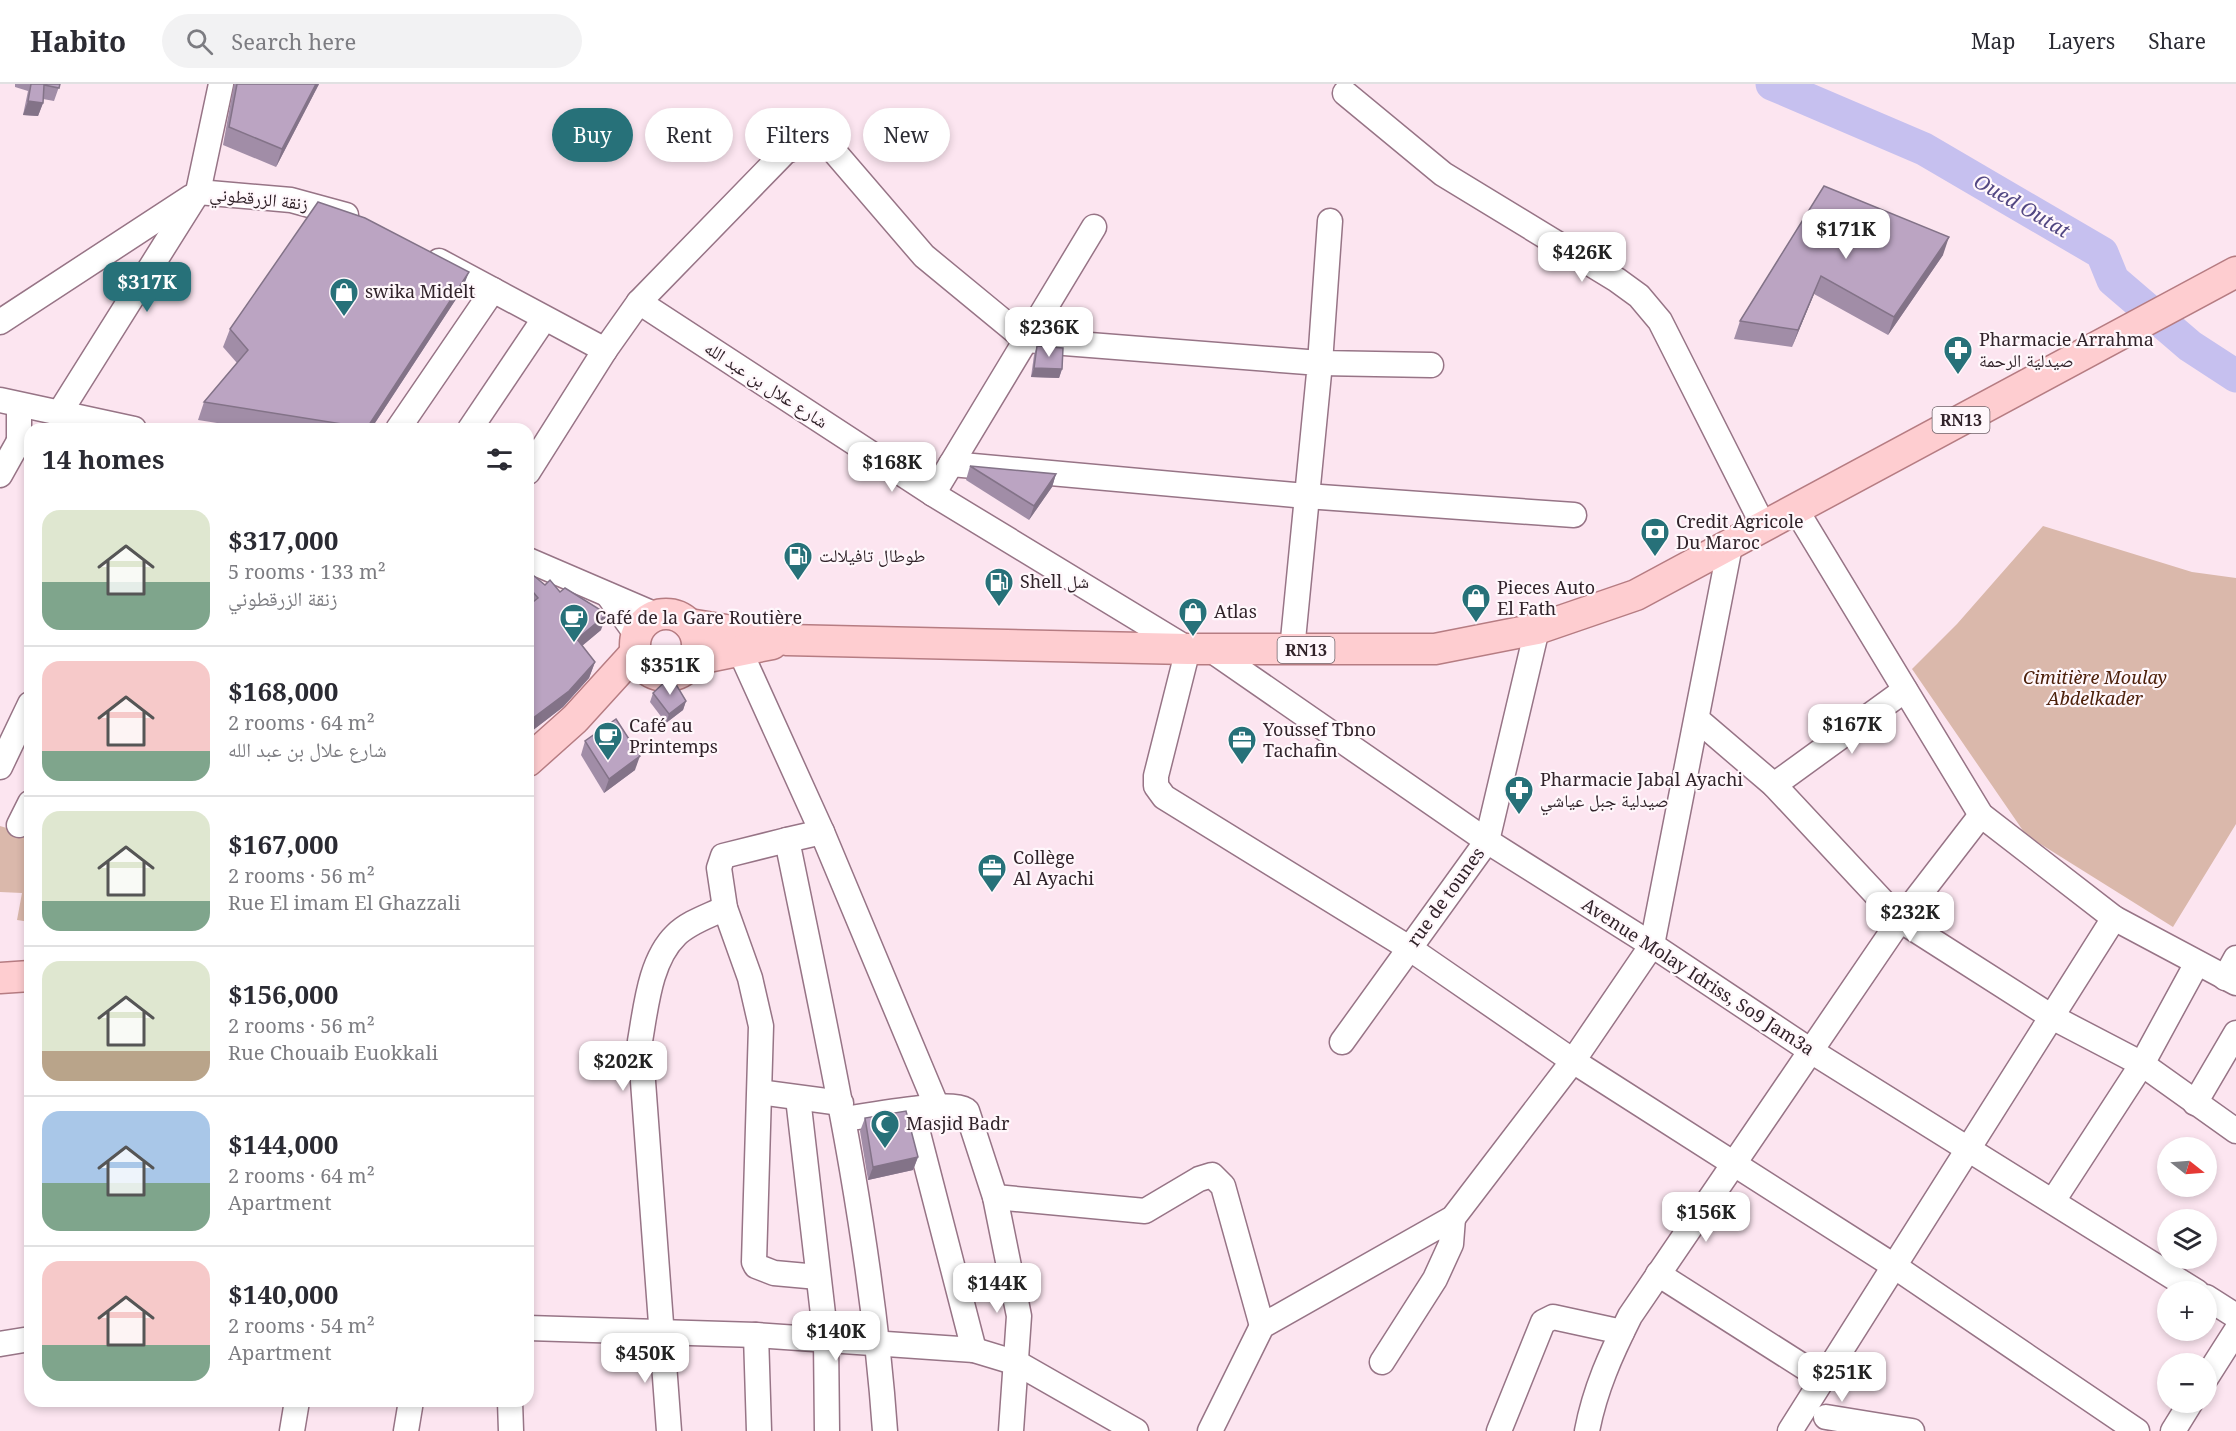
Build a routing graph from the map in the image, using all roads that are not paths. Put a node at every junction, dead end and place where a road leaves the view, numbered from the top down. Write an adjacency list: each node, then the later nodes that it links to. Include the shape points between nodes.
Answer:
1 (221, 84): 3 (street)
2 (1345, 93): 31 (street, via 1443,174 1639,296 1660,321)
3 (198, 192): 5 (street, زنقة الزرقطوني, via 291,200 329,208); 12 (street); 18 (street)
4 (1330, 222): 15 (street)
5 (370, 225)
6 (1094, 227): 13 (street)
7 (421, 251): 9 (street)
8 (2236, 272): 29 (main road, RN13)
9 (493, 290): 11 (street); 20 (street)
10 (639, 302): 13 (street, via 785,152 817,141 832,149 924,256); 14 (street); 27 (street, شارع علال بن عبد الله)
11 (544, 319): 14 (street); 21 (street)
12 (0, 322)
13 (1026, 340): 15 (street); 25 (street)
14 (605, 350): 24 (street)
15 (1320, 363): 16 (street); 28 (street)
16 (1431, 365)
17 (10, 403): 18 (street); 22 (street)
18 (60, 412): 19 (street)
19 (108, 423)
20 (402, 423)
21 (474, 423)
22 (24, 441)
23 (24, 445): 26 (street)
24 (534, 462)
25 (951, 464): 27 (street); 28 (street)
26 (0, 475)
27 (933, 494): 38 (street, شارع علال بن عبد الله)
28 (1306, 496): 30 (street); 39 (street)
29 (1795, 508): 31 (main road, RN13); 43 (street)
30 (1574, 515)
31 (1763, 525): 32 (main road, RN13)
32 (1730, 546): 35 (main road, RN13, via 1636,595); 46 (street)
33 (534, 563): 36 (street, via 608,595)
34 (689, 624): 36 (main road, RN13, via 674,614); 37 (main road, RN13); 41 (main road, via 697,641)
35 (1537, 629): 39 (main road, RN13, via 1435,649); 55 (street, rue de tounes)
36 (643, 634): 42 (main road, via 640,662); 45 (main road, RN13)
37 (787, 640): 38 (main road, RN13); 40 (main road, RN13)
38 (1198, 648): 39 (main road, RN13); 55 (street, Avenue Molay Idriss, So9 Jam3a); 60 (street, via 1156,786 1174,803)
39 (1292, 650)
40 (740, 651): 41 (main road, RN13); 53 (street)
41 (693, 660): 42 (main road, RN13, via 678,674)
42 (657, 675): 45 (main road, RN13)
43 (1905, 690): 49 (street); 51 (street)
44 (24, 717): 48 (street)
45 (576, 719): 47 (main road, RN13)
46 (1698, 720): 49 (street); 59 (street)
47 (534, 756)
48 (0, 768)
49 (1774, 785): 58 (street)
50 (24, 815): 52 (street)
51 (1980, 815): 57 (street); 58 (street)
52 (19, 825)
53 (822, 832): 54 (street); 74 (street)
54 (787, 840): 56 (street, via 723,856 719,868); 76 (street)
55 (1487, 841): 59 (street, Avenue Molay Idriss, So9 Jam3a); 60 (street, rue de tounes)
56 (725, 908): 71 (street, via 756,999 762,1043); 93 (street, via 683,929 663,951 648,996 640,1041)
57 (2114, 918): 61 (street); 65 (street)
58 (1900, 920): 65 (street); 68 (street)
59 (1652, 945): 68 (street, Avenue Molay Idriss, So9 Jam3a); 69 (street)
60 (1409, 948): 67 (street, rue de tounes); 69 (street)
61 (2197, 963): 62 (street); 70 (street)
62 (2232, 973)
63 (24, 976): 64 (main road)
64 (0, 978)
65 (2052, 1017): 70 (street); 78 (street)
66 (2236, 1033): 73 (street)
67 (1342, 1042)
68 (1811, 1051): 78 (street, Avenue Molay Idriss, So9 Jam3a); 79 (street)
69 (1573, 1061): 79 (street); 82 (street)
70 (2142, 1064): 73 (street); 81 (street)
71 (760, 1092): 72 (street); 85 (street, via 756,1266 774,1273)
72 (798, 1098): 76 (street); 85 (street)
73 (2195, 1102): 77 (street)
74 (937, 1107): 75 (street); 80 (street, via 957,1106 967,1111)
75 (912, 1110): 76 (street); 99 (street)
76 (843, 1111): 97 (street)
77 (2236, 1131)
78 (1969, 1148): 81 (street, Avenue Molay Idriss, So9 Jam3a); 83 (street)
79 (1734, 1166): 83 (street); 84 (street)
80 (995, 1197): 89 (street, via 1145,1211 1212,1175 1222,1186); 102 (street, via 1019,1316)
81 (2053, 1201): 86 (street, Avenue Molay Idriss, So9 Jam3a)
82 (1453, 1218): 89 (street); 101 (street, via 1451,1244 1435,1279)
83 (1894, 1266): 103 (street); 123 (street)
84 (1658, 1274): 92 (street); 103 (street)
85 (818, 1277): 96 (street)
86 (2180, 1281)
87 (2217, 1304): 88 (street)
88 (2236, 1316)
89 (1262, 1326): 118 (street)
90 (534, 1328): 93 (street)
91 (2236, 1331): 100 (street)
92 (1622, 1332): 119 (street, via 1553,1317 1542,1322); 120 (street, via 1593,1400)
93 (662, 1334): 94 (street); 112 (street)
94 (756, 1335): 96 (street); 113 (street)
95 (24, 1340): 98 (street)
96 (826, 1340): 97 (street); 114 (street)
97 (879, 1343): 99 (street); 115 (street)
98 (0, 1344)
99 (974, 1350): 102 (street)
100 (2217, 1361)
101 (1382, 1362)
102 (1017, 1363): 116 (street); 117 (street)
103 (1816, 1389): 108 (street); 121 (street)
104 (296, 1407): 109 (street)
105 (410, 1407): 110 (street)
106 (510, 1407): 111 (street)
107 (2184, 1413): 124 (street)
108 (1828, 1424): 122 (street)
109 (292, 1431)
110 (406, 1431)
111 (511, 1431)
112 (669, 1431)
113 (759, 1431)
114 (827, 1431)
115 (885, 1431)
116 (1011, 1431)
117 (1136, 1431)
118 (1210, 1431)
119 (1499, 1431)
120 (1587, 1431)
121 (1790, 1431)
122 (1912, 1431)
123 (2137, 1431)
124 (2173, 1431)

